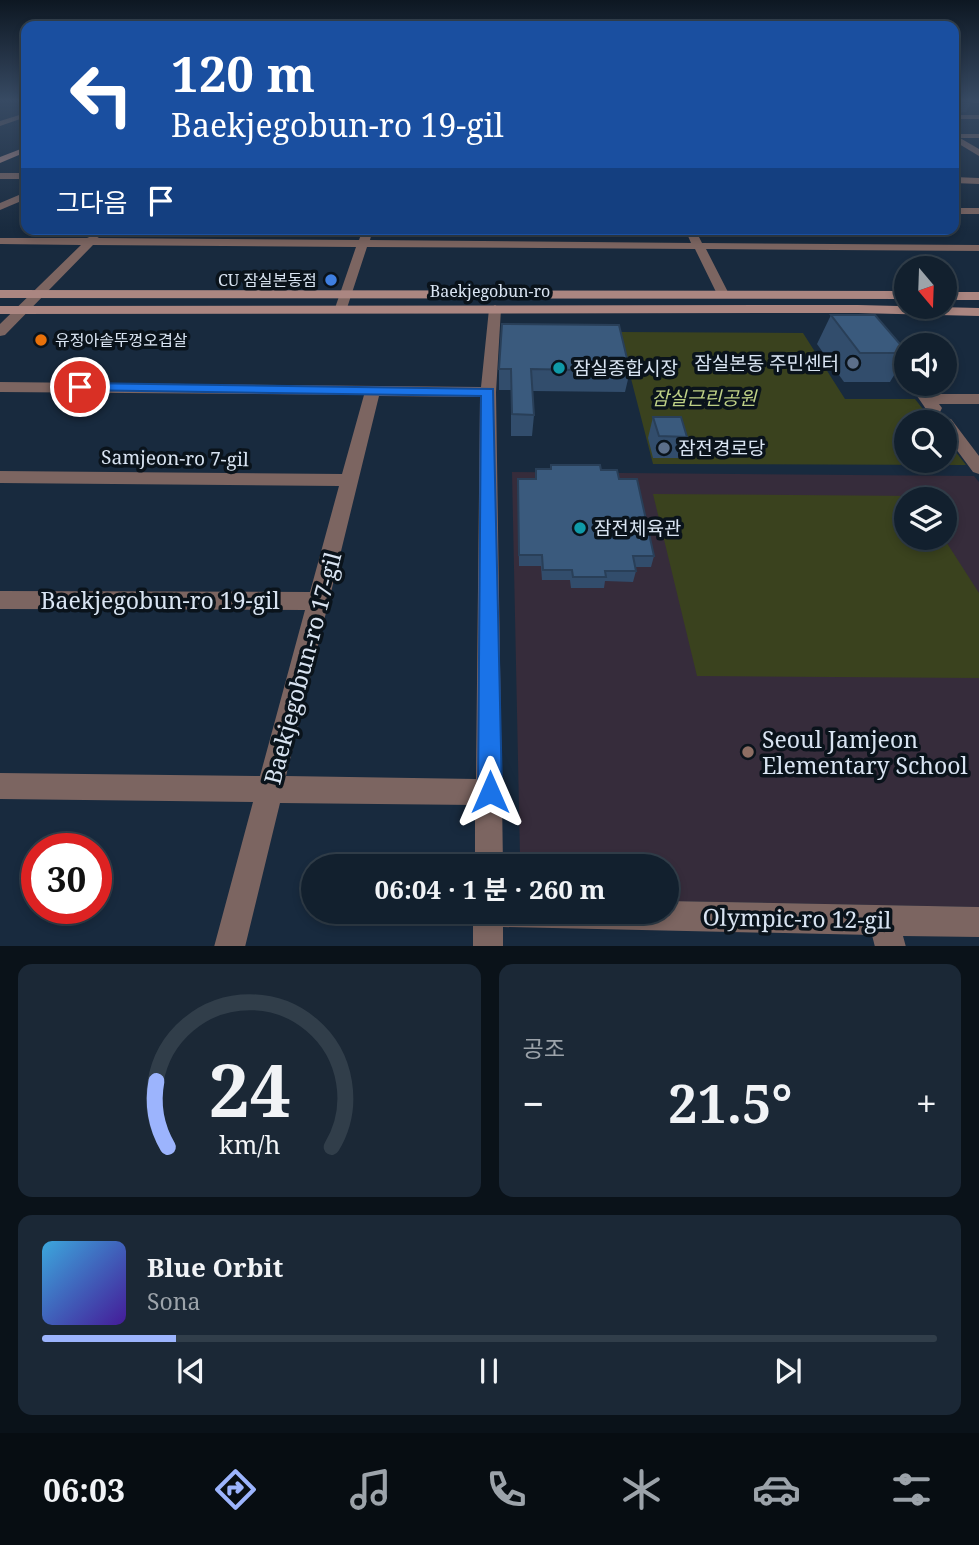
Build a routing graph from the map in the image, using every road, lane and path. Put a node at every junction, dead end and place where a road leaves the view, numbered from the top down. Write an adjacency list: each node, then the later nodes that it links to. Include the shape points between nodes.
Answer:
1 (965, 144): 4 (street)
2 (21, 151): 5 (main road)
3 (959, 154): 4 (street)
4 (979, 154)
5 (0, 160)
6 (0, 176): 7 (street)
7 (21, 176)
8 (959, 180): 9 (street)
9 (979, 181)
10 (21, 197): 12 (street)
11 (21, 206): 12 (street)
12 (1, 207)
13 (959, 211): 14 (street)
14 (979, 211)
15 (97, 235): 19 (street)
16 (365, 235): 20 (street)
17 (693, 235): 21 (street)
18 (0, 241): 19 (street)
19 (90, 241): 20 (street); 23 (street)
20 (362, 243): 21 (street); 24 (street)
21 (699, 246): 22 (street, via 785,242); 25 (street)
22 (979, 248)
23 (37, 294): 24 (main road, Baekjegobun-ro); 26 (main road, Baekjegobun-ro); 34 (street)
24 (346, 294): 25 (main road, Baekjegobun-ro); 30 (street)
25 (723, 294): 27 (main road, Baekjegobun-ro)
26 (0, 295)
27 (894, 295)
28 (957, 296): 29 (main road)
29 (979, 296)
30 (341, 308): 31 (main road, Baekjegobun-ro); 34 (main road, Baekjegobun-ro)
31 (495, 309): 32 (main road, Baekjegobun-ro); 40 (street)
32 (858, 309): 35 (main road, Baekjegobun-ro); 37 (street)
33 (0, 310): 34 (main road, Baekjegobun-ro)
34 (22, 310): 36 (street)
35 (979, 312)
36 (0, 332)
37 (894, 357)
38 (0, 387): 39 (street)
39 (373, 389): 40 (street); 48 (street, Baekjegobun-ro 17-gil)
40 (488, 392): 53 (street)
41 (925, 396): 42 (street)
42 (927, 399): 43 (street); 44 (street)
43 (979, 399)
44 (935, 410)
45 (957, 440): 46 (street)
46 (979, 468)
47 (0, 477): 48 (street, Samjeon-ro 7-gil)
48 (350, 480): 50 (street, Baekjegobun-ro 17-gil)
49 (0, 600): 50 (street, Baekjegobun-ro 19-gil)
50 (320, 601): 52 (street, Baekjegobun-ro 17-gil)
51 (0, 786): 52 (street)
52 (271, 789): 53 (street); 59 (street, Baekjegobun-ro 17-gil)
53 (490, 792): 54 (street)
54 (489, 854)
55 (679, 922): 58 (street, Olympic-ro 12-gil)
56 (979, 922): 58 (street, Olympic-ro 12-gil)
57 (488, 924): 60 (street)
58 (887, 933)
59 (229, 946)
60 (488, 946)

